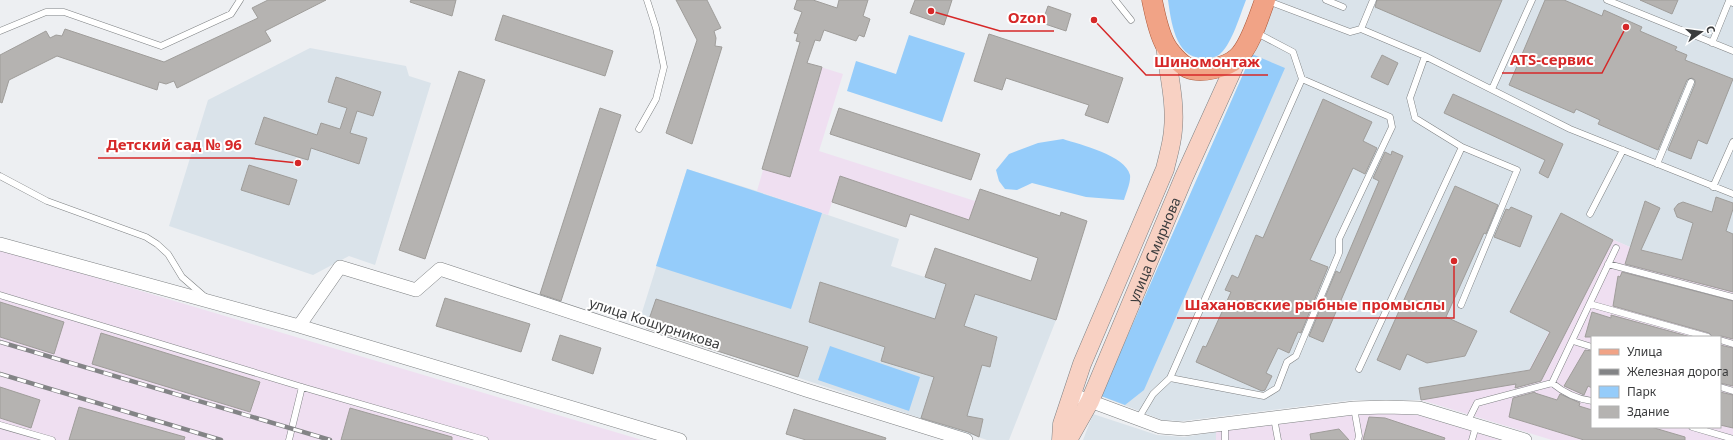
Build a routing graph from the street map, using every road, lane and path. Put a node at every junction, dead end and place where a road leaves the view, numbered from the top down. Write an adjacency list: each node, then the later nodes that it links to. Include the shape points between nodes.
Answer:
1 (240, 0): 15 (lane, via 231,14 161,46 64,12 46,12)
2 (647, 0): 24 (lane, via 664,67 656,99)
3 (1116, 0): 12 (lane)
4 (1265, 0): 13 (lane, via 1350,32); 14 (main road)
5 (1326, 0): 11 (lane)
6 (1373, 0): 13 (lane)
7 (1532, 0): 23 (lane)
8 (1607, 0): 16 (lane)
9 (1731, 1): 16 (lane)
10 (1151, 5): 17 (main road)
11 (1343, 7)
12 (1131, 20)
13 (1361, 29): 19 (lane)
14 (1253, 30): 20 (main road); 21 (lane, via 1293,52)
15 (0, 31)
16 (1712, 43): 18 (lane)
17 (1165, 45): 20 (main road, via 1188,68 1203,70 1219,67); 53 (main road, улица Смирнова, via 1173,110 1171,148 1165,169)
18 (1733, 51)
19 (1425, 56): 23 (lane); 26 (lane, via 1410,98 1415,118)
20 (1238, 58): 54 (main road, улица Смирнова, via 1184,177)
21 (1302, 79): 48 (lane); 48 (lane, via 1390,117 1392,127 1339,239 1339,253 1296,356 1287,362 1277,388 1264,396)
22 (1691, 82): 28 (lane)
23 (1492, 89): 27 (lane, via 1570,129)
24 (639, 129)
25 (1733, 142): 30 (lane)
26 (1462, 147): 40 (lane, via 1517,170); 47 (lane)
27 (1623, 150): 28 (lane); 32 (lane)
28 (1658, 164): 30 (lane)
29 (0, 176): 38 (lane, via 47,201 146,237 168,254 182,277)
30 (1713, 187): 31 (lane)
31 (1733, 194)
32 (1590, 214)
33 (0, 244): 38 (street)
34 (1616, 248): 35 (lane)
35 (1608, 264): 37 (lane); 39 (lane)
36 (0, 295): 50 (lane)
37 (1733, 297)
38 (212, 302): 41 (street)
39 (1590, 304): 42 (lane); 44 (lane)
40 (1461, 305)
41 (298, 326): 67 (street); 68 (street, улица Кошурникова, via 340,267 416,290 440,269)
42 (1704, 336)
43 (1721, 340): 45 (lane)
44 (1572, 341): 46 (lane); 49 (lane)
45 (1733, 344)
46 (1591, 347)
47 (1359, 369)
48 (1170, 378): 58 (lane, via 1153,394)
49 (1552, 383): 55 (lane, via 1563,392); 61 (lane, via 1477,403)
50 (302, 387): 65 (lane); 66 (lane)
51 (1721, 387): 52 (lane)
52 (1733, 391)
53 (1071, 394): 54 (street); 69 (main road, улица Смирнова)
54 (1090, 401): 58 (street); 70 (main road, улица Смирнова)
55 (1591, 401)
56 (1354, 408): 57 (street); 61 (street, via 1419,408); 73 (lane)
57 (1274, 418): 60 (street); 72 (lane)
58 (1138, 419): 60 (street, via 1160,428 1184,429)
59 (0, 424): 64 (lane)
60 (1225, 424): 71 (lane)
61 (1472, 424): 74 (lane); 75 (street)
62 (1695, 428): 63 (lane)
63 (1733, 439)
64 (52, 440)
65 (289, 440)
66 (485, 440)
67 (680, 440)
68 (966, 440)
69 (1060, 440)
70 (1068, 440)
71 (1225, 440)
72 (1278, 440)
73 (1358, 440)
74 (1472, 440)
75 (1525, 440)

